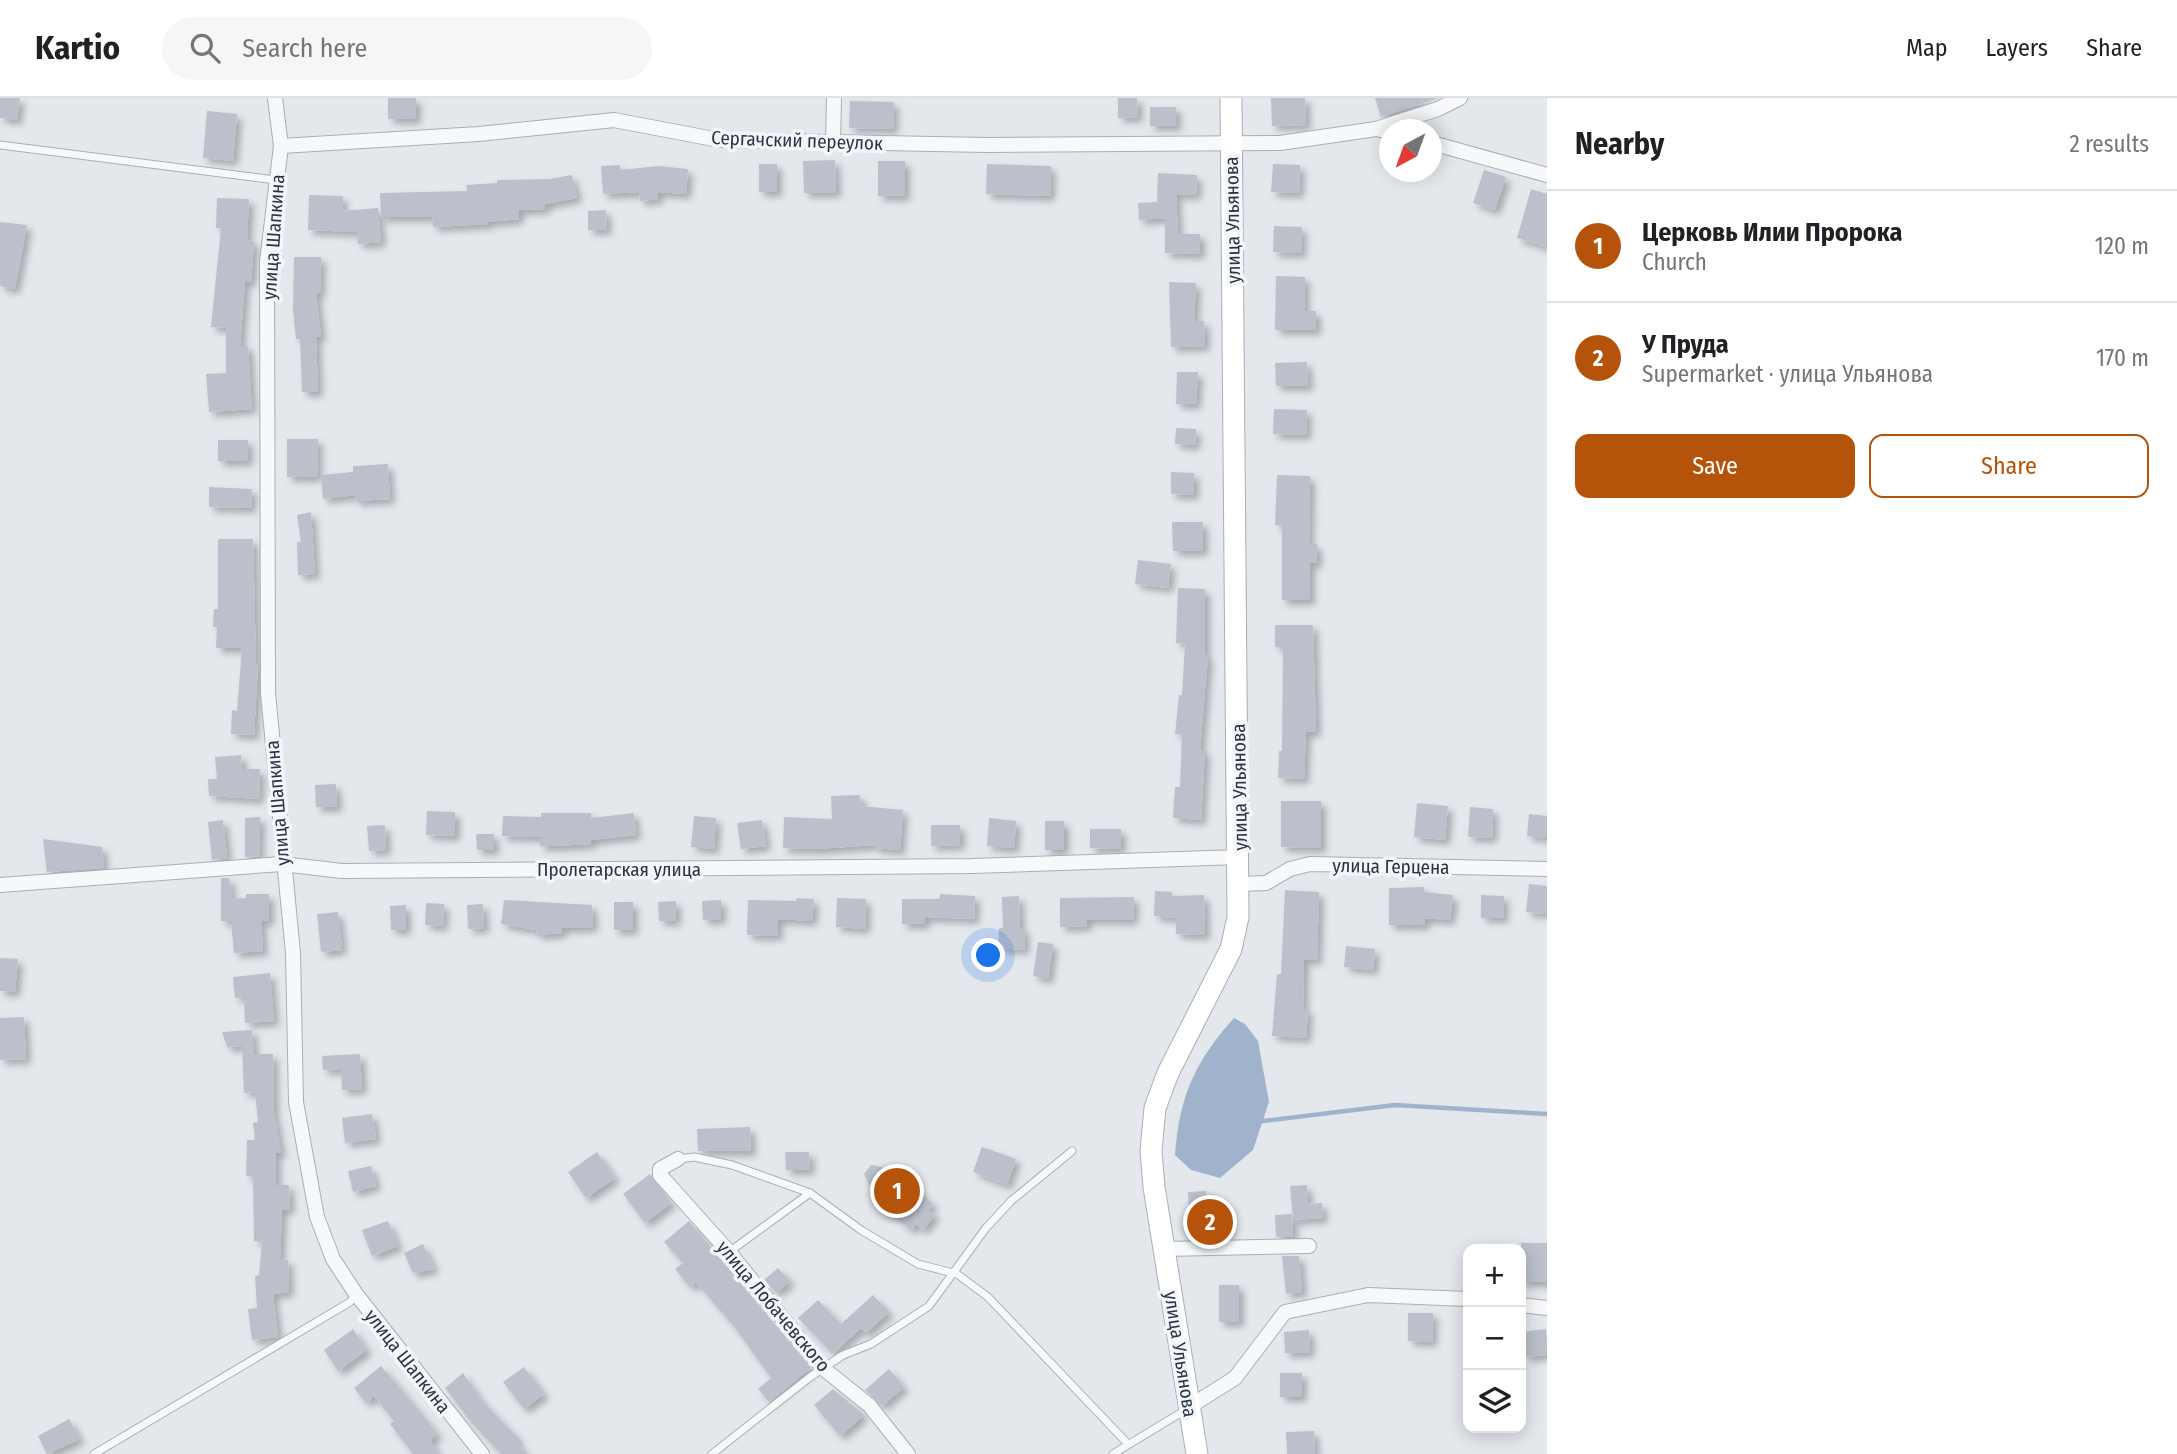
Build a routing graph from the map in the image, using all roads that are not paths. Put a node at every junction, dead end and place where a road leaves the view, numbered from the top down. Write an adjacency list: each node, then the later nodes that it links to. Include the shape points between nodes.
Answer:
1 (275, 98): 10 (street, улица Шапкина)
2 (834, 98): 7 (street)
3 (1231, 98): 9 (main road, улица Ульянова)
4 (1460, 98): 5 (street, Сергачский переулок)
5 (1413, 119)
6 (1379, 131): 9 (street, Сергачский переулок)
7 (833, 142): 9 (street, Сергачский переулок); 10 (street, Сергачский переулок, via 719,140 614,121)
8 (0, 145): 13 (lane)
9 (1231, 145): 14 (main road, улица Ульянова)
10 (281, 146): 13 (street, улица Шапкина)
11 (1442, 146): 12 (street)
12 (1547, 175)
13 (275, 180): 15 (street, улица Шапкина, via 267,262 268,680)
14 (1240, 857): 15 (street, Пролетарская улица, via 972,866 342,871); 17 (main road, улица Ульянова)
15 (282, 864): 18 (street, Пролетарская улица); 26 (street, улица Шапкина, via 293,953 296,1102 317,1217 333,1259)
16 (1547, 869): 17 (street, улица Герцена, via 1310,864 1266,883)
17 (1239, 884): 23 (main road, улица Ульянова, via 1231,950 1155,1108 1151,1151)
18 (0, 885)
19 (1072, 1151): 25 (lane, via 1011,1201)
20 (678, 1159): 21 (lane, via 694,1157 732,1165); 24 (street, улица Лобачевского, via 660,1169 660,1175)
21 (810, 1194): 24 (lane); 25 (lane, via 918,1264)
22 (1309, 1246): 23 (street)
23 (1164, 1249): 31 (main road, улица Ульянова)
24 (729, 1252): 30 (street, улица Лобачевского)
25 (951, 1273): 30 (lane, via 929,1306); 32 (lane, via 988,1297)
26 (356, 1294): 33 (lane, via 350,1302); 34 (street, улица Шапкина)
27 (1463, 1299): 31 (street, via 1368,1295 1285,1312 1236,1378)
28 (1526, 1306): 29 (street)
29 (1547, 1308)
30 (824, 1369): 35 (lane); 36 (street, улица Лобачевского, via 869,1405)
31 (1189, 1407): 32 (lane); 38 (main road, улица Ульянова)
32 (1128, 1444): 37 (lane)
33 (94, 1454)
34 (482, 1454)
35 (712, 1454)
36 (908, 1454)
37 (1113, 1454)
38 (1197, 1454)

